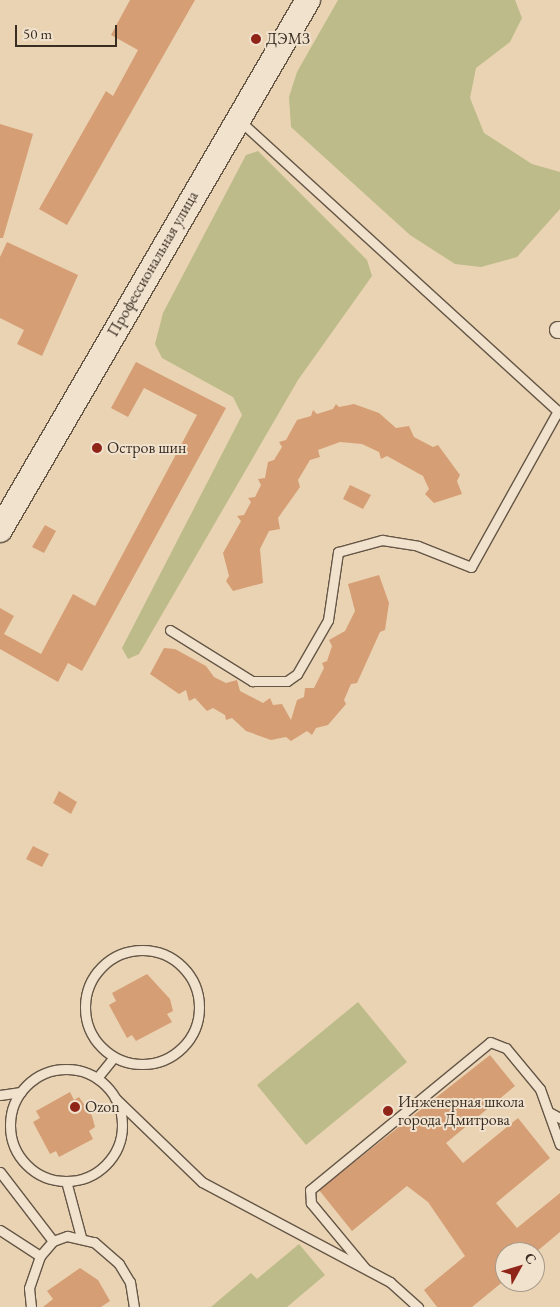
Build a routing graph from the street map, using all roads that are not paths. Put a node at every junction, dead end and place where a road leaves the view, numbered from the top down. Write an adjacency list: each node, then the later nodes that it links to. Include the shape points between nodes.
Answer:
1 (308, 0): 2 (main road, Профессиональная улица)
2 (237, 118): 3 (lane); 4 (main road, Профессиональная улица)
3 (559, 412): 5 (lane, via 471,566 418,546 382,540 338,552 328,620 297,674 287,682 252,681)
4 (0, 530)
5 (170, 630)
6 (114, 1056): 6 (lane, via 150,1064 176,1054 195,1029 197,990 179,963 162,953 134,949 109,959 93,975 84,1002 86,1025 96,1043); 7 (lane)
7 (97, 1078): 8 (lane, via 60,1069 34,1079); 10 (lane)
8 (21, 1092): 9 (lane); 15 (lane, via 12,1112 10,1134 20,1158 39,1175)
9 (0, 1095)
10 (115, 1098): 15 (lane, via 122,1119 113,1157 96,1173); 20 (lane, via 202,1182)
11 (549, 1112): 12 (lane); 13 (lane); 20 (lane, via 540,1090 506,1048 490,1042 312,1187 311,1203)
12 (560, 1118)
13 (560, 1144)
14 (0, 1172): 18 (lane)
15 (66, 1181): 17 (lane)
16 (0, 1230): 19 (lane)
17 (81, 1237): 18 (lane); 22 (lane, via 119,1264 130,1282)
18 (53, 1241): 19 (lane)
19 (40, 1256): 21 (lane, via 29,1288)
20 (365, 1268): 23 (lane, via 396,1286)
21 (31, 1307)
22 (134, 1307)
23 (418, 1307)

